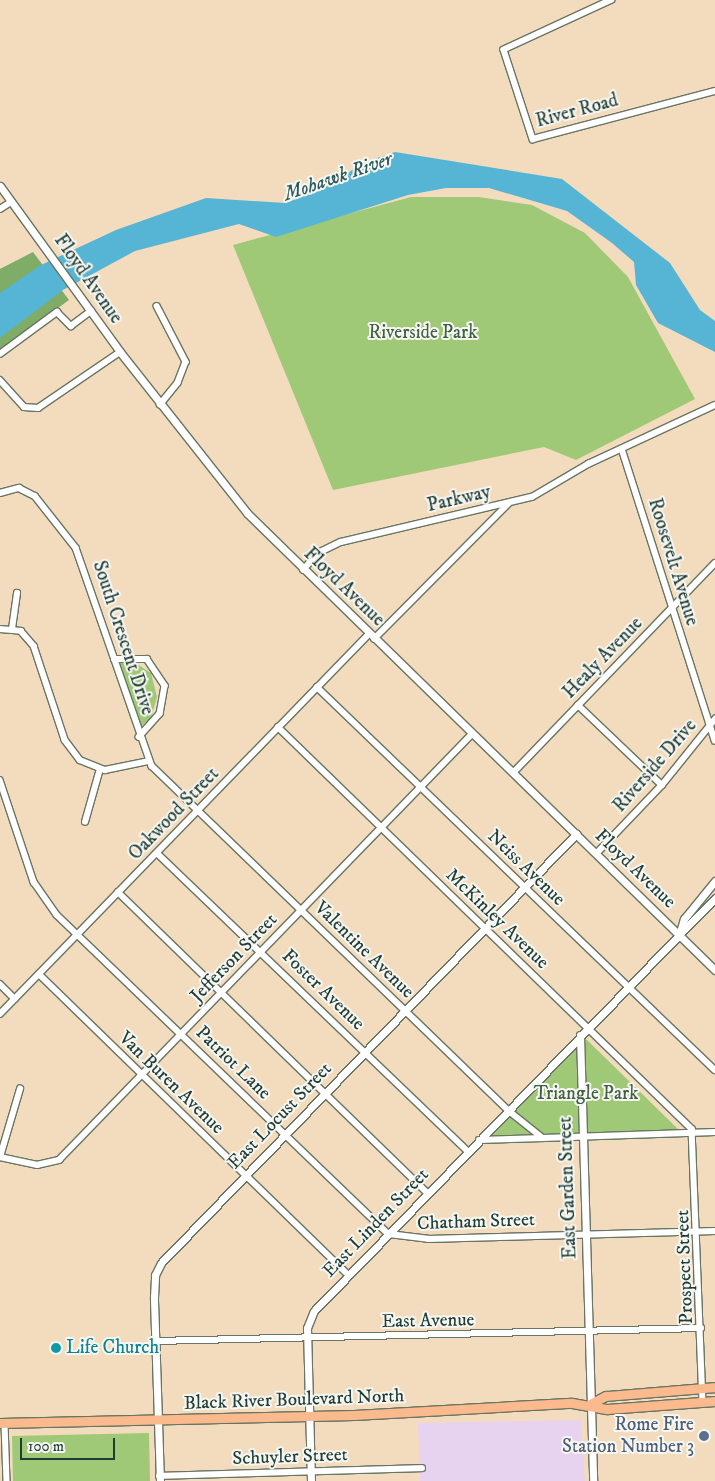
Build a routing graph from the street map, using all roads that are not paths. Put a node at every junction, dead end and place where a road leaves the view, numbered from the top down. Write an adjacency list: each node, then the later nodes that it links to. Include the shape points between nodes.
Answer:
1 (612, 0): 2 (street, River Road, via 512,44 504,55 534,140)
2 (715, 91)
3 (0, 186): 4 (street, Floyd Avenue)
4 (12, 202): 5 (street); 7 (street, Floyd Avenue)
5 (0, 209)
6 (157, 306): 11 (street, via 186,362 178,383)
7 (91, 311): 8 (street, Floyd Avenue); 9 (street, via 71,326 57,312)
8 (120, 352): 10 (street, via 38,408 24,407); 11 (street, Floyd Avenue)
9 (0, 354)
10 (0, 380)
11 (160, 404): 17 (street, Floyd Avenue, via 246,513)
12 (715, 405): 13 (street, Parkway)
13 (622, 448): 15 (street, Parkway, via 548,490); 19 (street, Roosevelt Avenue)
14 (0, 493): 23 (street, South Crescent Drive, via 14,488 35,496 76,548)
15 (508, 503): 17 (street, Parkway, via 341,542 318,553); 22 (street, Oakwood Street)
16 (715, 563): 19 (street, Healy Avenue)
17 (303, 570): 22 (street, Floyd Avenue)
18 (17, 593): 20 (street)
19 (672, 608): 25 (street, Healy Avenue); 27 (street, Roosevelt Avenue)
20 (12, 629): 21 (street); 33 (street, via 21,631 34,646 70,750)
21 (0, 630)
22 (371, 637): 24 (street, Oakwood Street); 29 (street, Floyd Avenue)
23 (114, 659): 30 (street, South Crescent Drive); 30 (street, via 147,659 165,686 160,714)
24 (317, 687): 28 (street, Oakwood Street); 37 (street, Neiss Avenue)
25 (578, 705): 34 (street, Healy Avenue); 36 (street)
26 (715, 719): 27 (street, Riverside Drive)
27 (709, 726): 31 (street, Roosevelt Avenue); 36 (street, Riverside Drive)
28 (278, 728): 38 (street, Oakwood Street); 40 (street, McKinley Avenue)
29 (472, 734): 34 (street, Floyd Avenue); 37 (street, Jefferson Street)
30 (138, 737): 32 (street, South Crescent Drive)
31 (715, 742)
32 (149, 761): 33 (street); 38 (street, Valentine Avenue)
33 (100, 769): 39 (street)
34 (513, 773): 41 (street, Floyd Avenue)
35 (0, 780): 50 (street, Patriot Lane, via 34,882 57,915)
36 (662, 785): 43 (street, Riverside Drive)
37 (421, 786): 40 (street, Jefferson Street); 45 (street, Neiss Avenue)
38 (198, 810): 42 (street, Oakwood Street); 48 (street, Valentine Avenue)
39 (85, 822)
40 (381, 828): 48 (street, Jefferson Street); 49 (street, McKinley Avenue)
41 (576, 834): 43 (street, Floyd Avenue); 45 (street, East Locust Street)
42 (157, 852): 46 (street, Oakwood Street); 52 (street, Foster Avenue)
43 (596, 854): 51 (street, Floyd Avenue)
44 (715, 881): 51 (street, via 684,919)
45 (524, 887): 49 (street, East Locust Street); 56 (street, Neiss Avenue)
46 (118, 892): 50 (street, Oakwood Street); 57 (street)
47 (715, 898): 51 (street)
48 (302, 910): 52 (street, Jefferson Street); 59 (street, Valentine Avenue)
49 (484, 928): 59 (street, East Locust Street); 61 (street, McKinley Avenue)
50 (78, 933): 54 (street, Oakwood Street); 62 (street, Patriot Lane)
51 (679, 935): 53 (street, Floyd Avenue); 56 (street)
52 (261, 952): 57 (street, Jefferson Street); 64 (street, Foster Avenue)
53 (715, 970)
54 (39, 974): 58 (street, Oakwood Street); 66 (street, Van Buren Avenue)
55 (0, 984): 58 (street)
56 (628, 986): 61 (street); 65 (street, Neiss Avenue)
57 (221, 992): 62 (street, Jefferson Street); 68 (street)
58 (15, 999): 60 (street, Oakwood Street)
59 (404, 1010): 64 (street, East Locust Street); 69 (street, Valentine Avenue)
60 (0, 1014)
61 (588, 1027): 63 (street); 70 (street, McKinley Avenue)
62 (182, 1034): 66 (street, Jefferson Street); 72 (street, Patriot Lane)
63 (580, 1035): 69 (street, East Linden Street); 73 (street, East Garden Street)
64 (365, 1051): 68 (street, East Locust Street); 76 (street, Foster Avenue)
65 (715, 1070)
66 (142, 1076): 77 (street, Jefferson Street, via 59,1160 37,1165); 78 (street, Van Buren Avenue)
67 (20, 1089): 77 (street)
68 (325, 1092): 72 (street, East Locust Street); 79 (street)
69 (509, 1111): 74 (street, Valentine Avenue); 75 (street, East Linden Street)
70 (694, 1132): 71 (street); 73 (street); 80 (street, Prospect Street)
71 (715, 1132)
72 (285, 1134): 78 (street, East Locust Street); 83 (street, Patriot Lane)
73 (582, 1136): 74 (street); 82 (street, East Garden Street)
74 (543, 1138): 75 (street)
75 (479, 1140): 76 (street, East Linden Street)
76 (468, 1151): 79 (street, East Linden Street)
77 (0, 1157)
78 (246, 1176): 84 (street, Van Buren Avenue); 88 (street, East Locust Street, via 157,1270)
79 (428, 1193): 83 (street, East Linden Street)
80 (698, 1231): 81 (street, Chatham Street); 82 (street, Chatham Street); 85 (street, Prospect Street)
81 (715, 1231)
82 (585, 1233): 83 (street, Chatham Street, via 428,1239); 86 (street, East Garden Street)
83 (389, 1234): 84 (street, East Linden Street)
84 (349, 1275): 87 (street, East Linden Street, via 314,1311)
85 (702, 1328): 86 (street, East Avenue); 90 (street, Prospect Street)
86 (588, 1332): 87 (street, East Avenue); 93 (street, East Garden Street)
87 (307, 1337): 88 (street, East Avenue); 94 (street, East Linden Street)
88 (155, 1342): 95 (street, East Locust Street)
89 (715, 1386): 90 (main road, Black River Boulevard North)
90 (703, 1387): 91 (street, Prospect Street); 93 (main road, Black River Boulevard North, via 606,1396)
91 (702, 1401): 92 (main road, Black River Boulevard North); 93 (main road, Black River Boulevard North, via 607,1409)
92 (715, 1401)
93 (590, 1404): 94 (main road, Black River Boulevard North); 103 (street, East Garden Street)
94 (309, 1414): 95 (main road, Black River Boulevard North); 98 (street, East Linden Street)
95 (158, 1418): 96 (main road, Black River Boulevard North); 99 (street, East Locust Street)
96 (3, 1424): 101 (street)
97 (422, 1468): 98 (street, Schuyler Street)
98 (311, 1471): 99 (street, Schuyler Street); 102 (street, East Linden Street)
99 (160, 1479)
100 (0, 1481): 101 (street)
101 (7, 1481)
102 (311, 1481)
103 (593, 1481)

